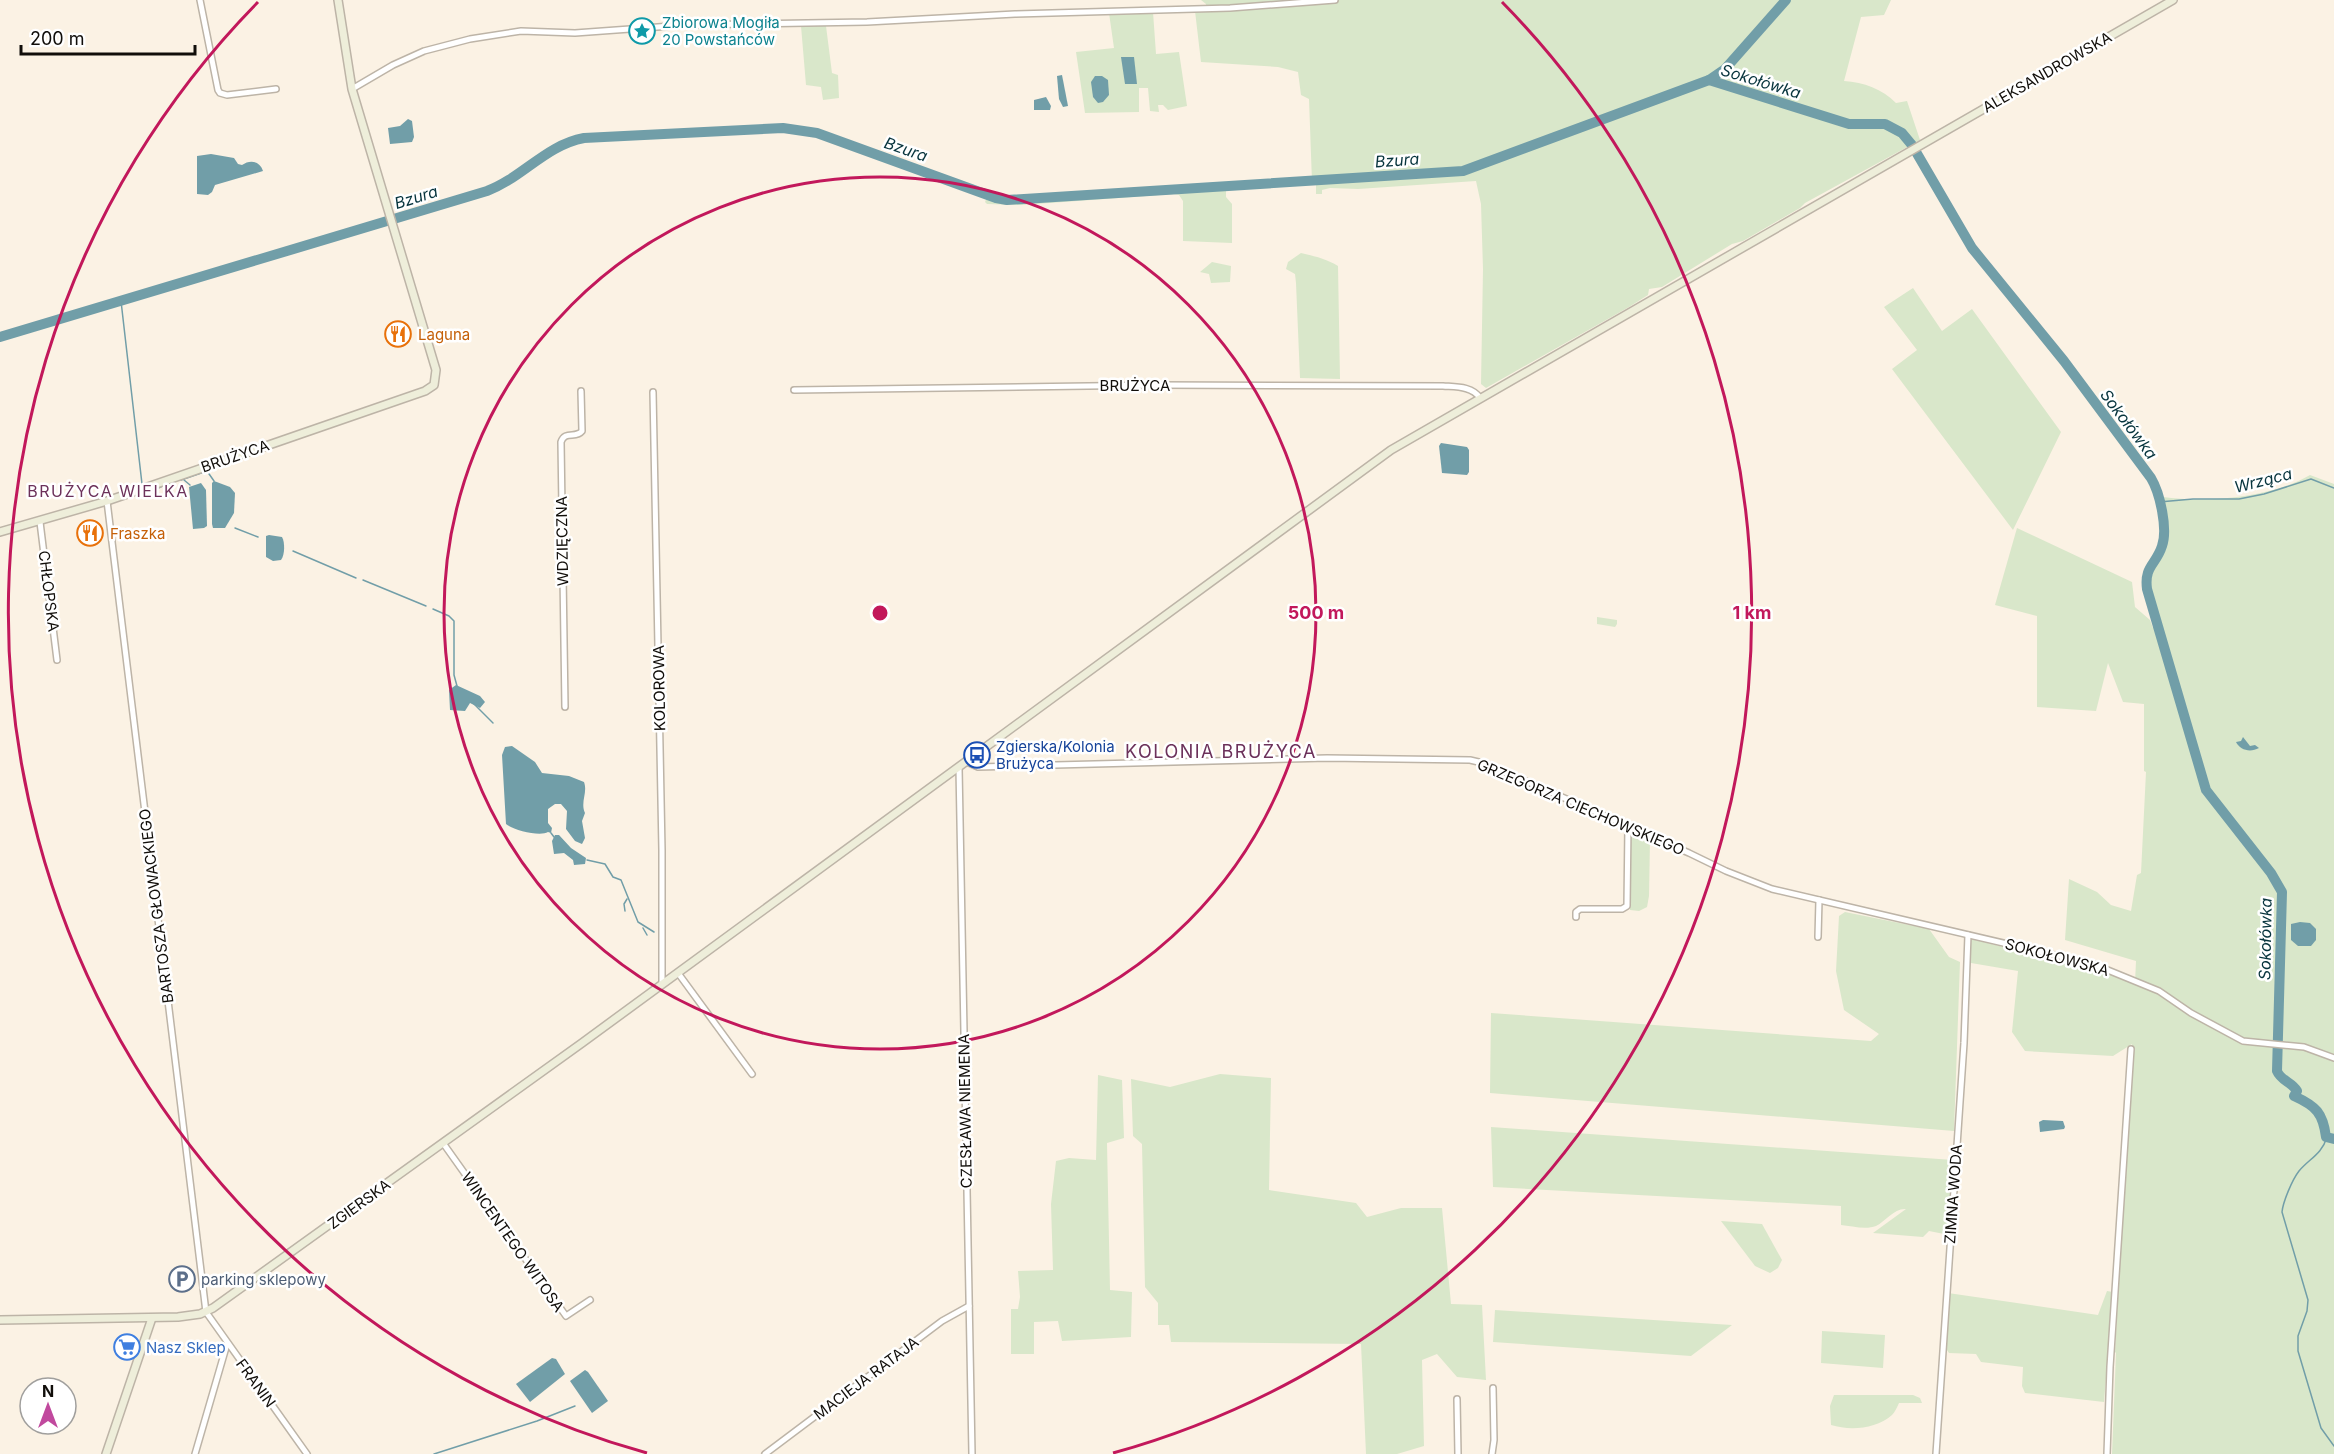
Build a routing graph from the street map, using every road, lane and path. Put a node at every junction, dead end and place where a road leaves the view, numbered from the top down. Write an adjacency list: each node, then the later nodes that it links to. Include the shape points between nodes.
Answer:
1 (200, 0): 7 (street, via 218,90 227,95)
2 (338, 0): 8 (main road)
3 (1193, 0): 6 (street)
4 (1335, 0): 6 (street)
5 (2173, 0): 12 (main road, ALEKSANDROWSKA)
6 (1193, 8): 8 (street, via 575,33 521,31 424,51)
7 (276, 89)
8 (352, 89): 13 (main road, BRUŻYCA, via 436,370 434,385)
9 (794, 390): 12 (street, BRUŻYCA, via 1160,384 1443,386)
10 (581, 391): 17 (street, WDZIĘCZNA, via 582,431 578,435 567,434 561,442)
11 (653, 392): 26 (street, KOLOROWA)
12 (1478, 395): 18 (main road, ZGIERSKA, via 1391,450)
13 (107, 501): 14 (main road, BRUŻYCA); 33 (street, BARTOSZA GŁOWACKIEGO)
14 (40, 522): 15 (main road, BRUŻYCA); 16 (street, CHŁOPSKA)
15 (0, 532)
16 (57, 660)
17 (565, 707)
18 (967, 762): 19 (main road, ZGIERSKA); 20 (street, GRZEGORZA CIECHOWSKIEGO, via 978,767 1327,758 1462,759 1487,764)
19 (959, 768): 25 (main road, ZGIERSKA); 32 (street, CZESŁAWA NIEMENA)
20 (1628, 826): 21 (street, GRZEGORZA CIECHOWSKIEGO, via 1759,884); 22 (street, via 1626,906 1580,909)
21 (1819, 900): 23 (street, GRZEGORZA CIECHOWSKIEGO); 24 (street)
22 (1576, 917)
23 (1968, 935): 28 (street, SOKOŁOWSKA, via 2093,964 2159,991 2243,1041 2304,1047); 46 (street, ZIMNA WODA)
24 (1818, 937)
25 (678, 972): 26 (main road, ZGIERSKA); 29 (street)
26 (662, 984): 30 (main road, ZGIERSKA)
27 (2131, 1049): 47 (street)
28 (2334, 1058)
29 (752, 1074)
30 (444, 1143): 31 (street, WINCENTEGO WITOSA, via 566,1316); 33 (main road, ZGIERSKA)
31 (590, 1300)
32 (969, 1306): 42 (street, MACIEJA RATAJA, via 942,1321); 43 (street, CZESŁAWA NIEMENA)
33 (206, 1312): 34 (main road, ZGIERSKA); 36 (street, FRANIN)
34 (152, 1318): 35 (main road, ZGIERSKA); 39 (main road)
35 (0, 1320)
36 (227, 1344): 40 (street); 41 (street, FRANIN)
37 (1493, 1388): 45 (street)
38 (1457, 1399): 44 (street)
39 (106, 1454)
40 (195, 1454)
41 (307, 1454)
42 (765, 1454)
43 (972, 1454)
44 (1458, 1454)
45 (1492, 1454)
46 (1936, 1454)
47 (2107, 1454)

